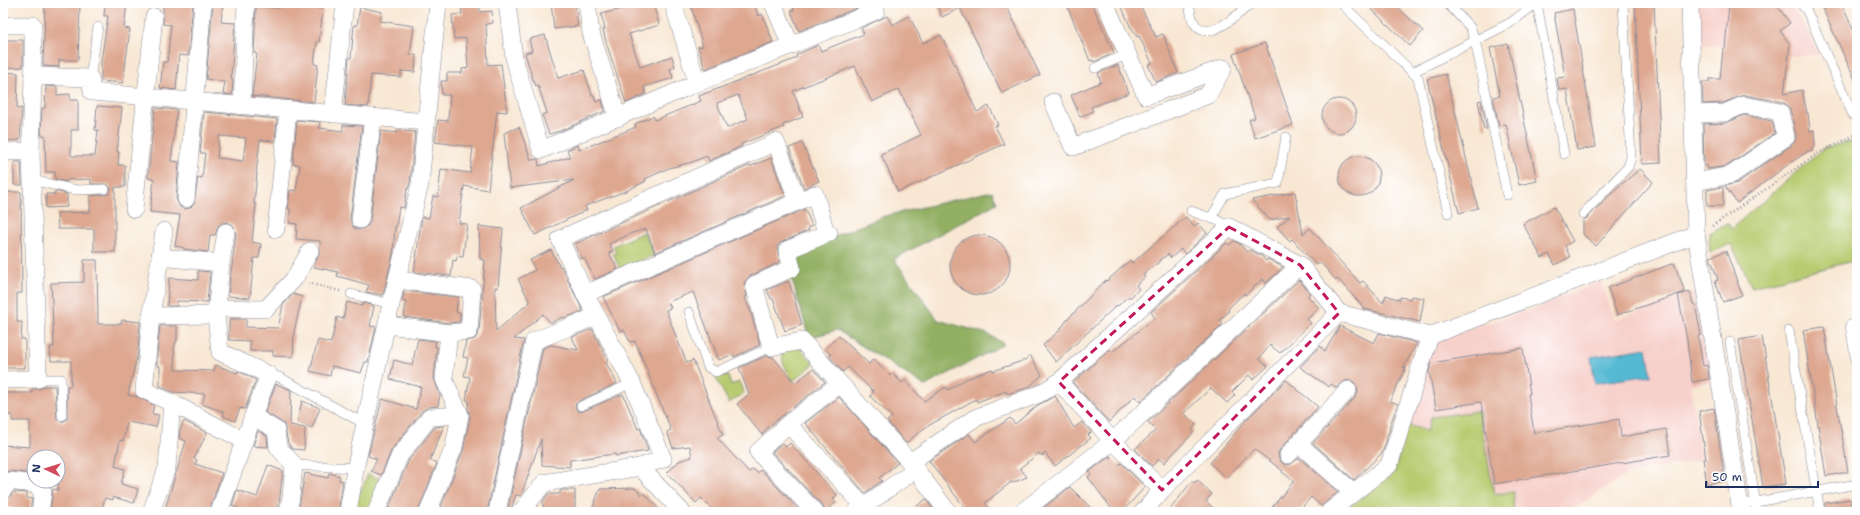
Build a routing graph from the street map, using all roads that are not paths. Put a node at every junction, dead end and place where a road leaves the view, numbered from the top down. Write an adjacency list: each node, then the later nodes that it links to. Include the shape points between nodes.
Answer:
1 (203, 3): 31 (street)
2 (246, 3): 33 (street)
3 (345, 3): 35 (street)
4 (438, 3): 40 (street)
5 (508, 3): 39 (street, via 514,58 541,150)
6 (587, 3): 39 (street, via 591,33)
7 (673, 3): 29 (street)
8 (773, 3): 23 (street)
9 (872, 3): 23 (street, via 876,11)
10 (1105, 3): 24 (street)
11 (1189, 3): 12 (lane, via 1192,20 1197,27 1211,31 1219,28)
12 (1252, 3)
13 (1341, 3): 26 (lane)
14 (1447, 3): 22 (lane, via 1470,27)
15 (1537, 3): 22 (lane, via 1510,23); 44 (lane)
16 (1622, 3): 54 (lane, via 1631,157 1628,166)
17 (1690, 3): 36 (street)
18 (1800, 3): 37 (lane, via 1806,9 1853,115)
19 (154, 17): 30 (street)
20 (3, 25): 27 (street, via 33,25)
21 (98, 27): 28 (lane)
22 (1475, 40): 26 (lane); 48 (lane)
23 (791, 46): 29 (street)
24 (1128, 54): 25 (lane); 32 (street, via 1146,96 1223,68 1208,95 1073,147)
25 (1095, 68)
26 (1413, 72): 53 (lane, via 1418,78)
27 (33, 76): 28 (street); 42 (street)
28 (90, 78): 30 (street, via 92,92)
29 (697, 83): 39 (street)
30 (147, 97): 31 (street); 51 (street)
31 (194, 101): 33 (street); 49 (street)
32 (1053, 102)
33 (242, 106): 34 (street)
34 (288, 110): 35 (street); 58 (street)
35 (333, 114): 38 (street)
36 (1694, 114): 46 (street); 46 (street, via 1725,113 1743,106 1780,112 1786,137 1731,175)
37 (1857, 114)
38 (373, 118): 40 (street); 56 (street)
39 (618, 118)
40 (426, 122): 66 (street, via 420,184)
41 (1286, 137): 55 (lane, via 1278,183 1225,194)
42 (31, 151): 43 (street); 45 (street)
43 (3, 152)
44 (1564, 154)
45 (32, 180): 47 (lane, via 76,190); 84 (street)
46 (1695, 182): 61 (street)
47 (104, 189)
48 (1507, 195)
49 (186, 199)
50 (798, 202): 68 (street); 68 (street, via 776,142 560,239); 81 (street, via 815,194 827,229 787,250 792,268 754,285)
51 (134, 209)
52 (1191, 211): 55 (lane)
53 (1448, 212)
54 (1583, 214)
55 (1210, 218): 57 (lane)
56 (360, 220)
57 (1229, 227): 65 (street); 86 (street)
58 (276, 229)
59 (164, 231): 63 (street)
60 (226, 232): 64 (street)
61 (1696, 235): 79 (street); 108 (street)
62 (310, 251): 70 (street, via 294,279 266,309)
63 (160, 257): 64 (street); 73 (street)
64 (221, 263): 70 (street)
65 (1300, 265): 72 (street); 98 (street)
66 (397, 280): 69 (street); 78 (street, via 472,289 469,331)
67 (351, 294): 69 (lane)
68 (585, 294): 74 (street)
69 (391, 304): 76 (street)
70 (216, 311): 73 (street); 83 (street, via 220,352)
71 (689, 312): 81 (lane, via 708,367 716,372)
72 (1339, 313): 79 (street); 105 (street)
73 (151, 316): 90 (street, via 144,390)
74 (597, 316): 87 (street); 117 (street, via 534,341)
75 (1857, 324): 82 (lane, via 1850,325)
76 (387, 325): 78 (street); 95 (street)
77 (1789, 331): 106 (lane)
78 (449, 333): 92 (street, via 444,379)
79 (1430, 336): 107 (street, via 1389,465)
80 (1730, 342): 108 (lane)
81 (771, 347): 88 (street, via 802,341)
82 (1857, 368)
83 (269, 375): 94 (street); 95 (lane, via 279,376)
84 (38, 379): 85 (street); 93 (lane, via 61,379)
85 (3, 380)
86 (1059, 382): 98 (street); 100 (street, via 1038,394 975,418)
87 (632, 383): 91 (lane); 101 (street, via 663,459)
88 (839, 384): 96 (street); 100 (street)
89 (1348, 390): 107 (street, via 1294,449)
90 (172, 404): 97 (street); 111 (street, via 167,468)
91 (581, 406)
92 (460, 415): 115 (street, via 430,417 400,455); 116 (street, via 454,447)
93 (62, 416)
94 (253, 416): 97 (street); 99 (street, via 276,430 278,446)
95 (365, 424): 102 (street)
96 (788, 424): 109 (street); 120 (street, via 758,452)
97 (243, 440): 112 (street)
98 (1113, 441): 105 (street); 122 (street)
99 (294, 465): 102 (lane); 113 (street)
100 (913, 466): 109 (street); 121 (street)
101 (640, 467): 118 (street, via 544,483); 119 (street)
102 (355, 468): 114 (street)
103 (1857, 484): 106 (lane)
104 (3, 490): 110 (street, via 9,481 34,484 43,492)
105 (1162, 490): 123 (street)
106 (1816, 491): 108 (lane); 126 (lane)
107 (1353, 492): 124 (street)
108 (1746, 507): 125 (lane)
109 (860, 509)
110 (40, 512)
111 (151, 512)
112 (219, 512)
113 (288, 512)
114 (348, 512)
115 (376, 512)
116 (428, 512)
117 (497, 512)
118 (522, 512)
119 (682, 512)
120 (815, 512)
121 (948, 512)
122 (1022, 512)
123 (1144, 512)
124 (1329, 512)
125 (1757, 512)
126 (1820, 512)

